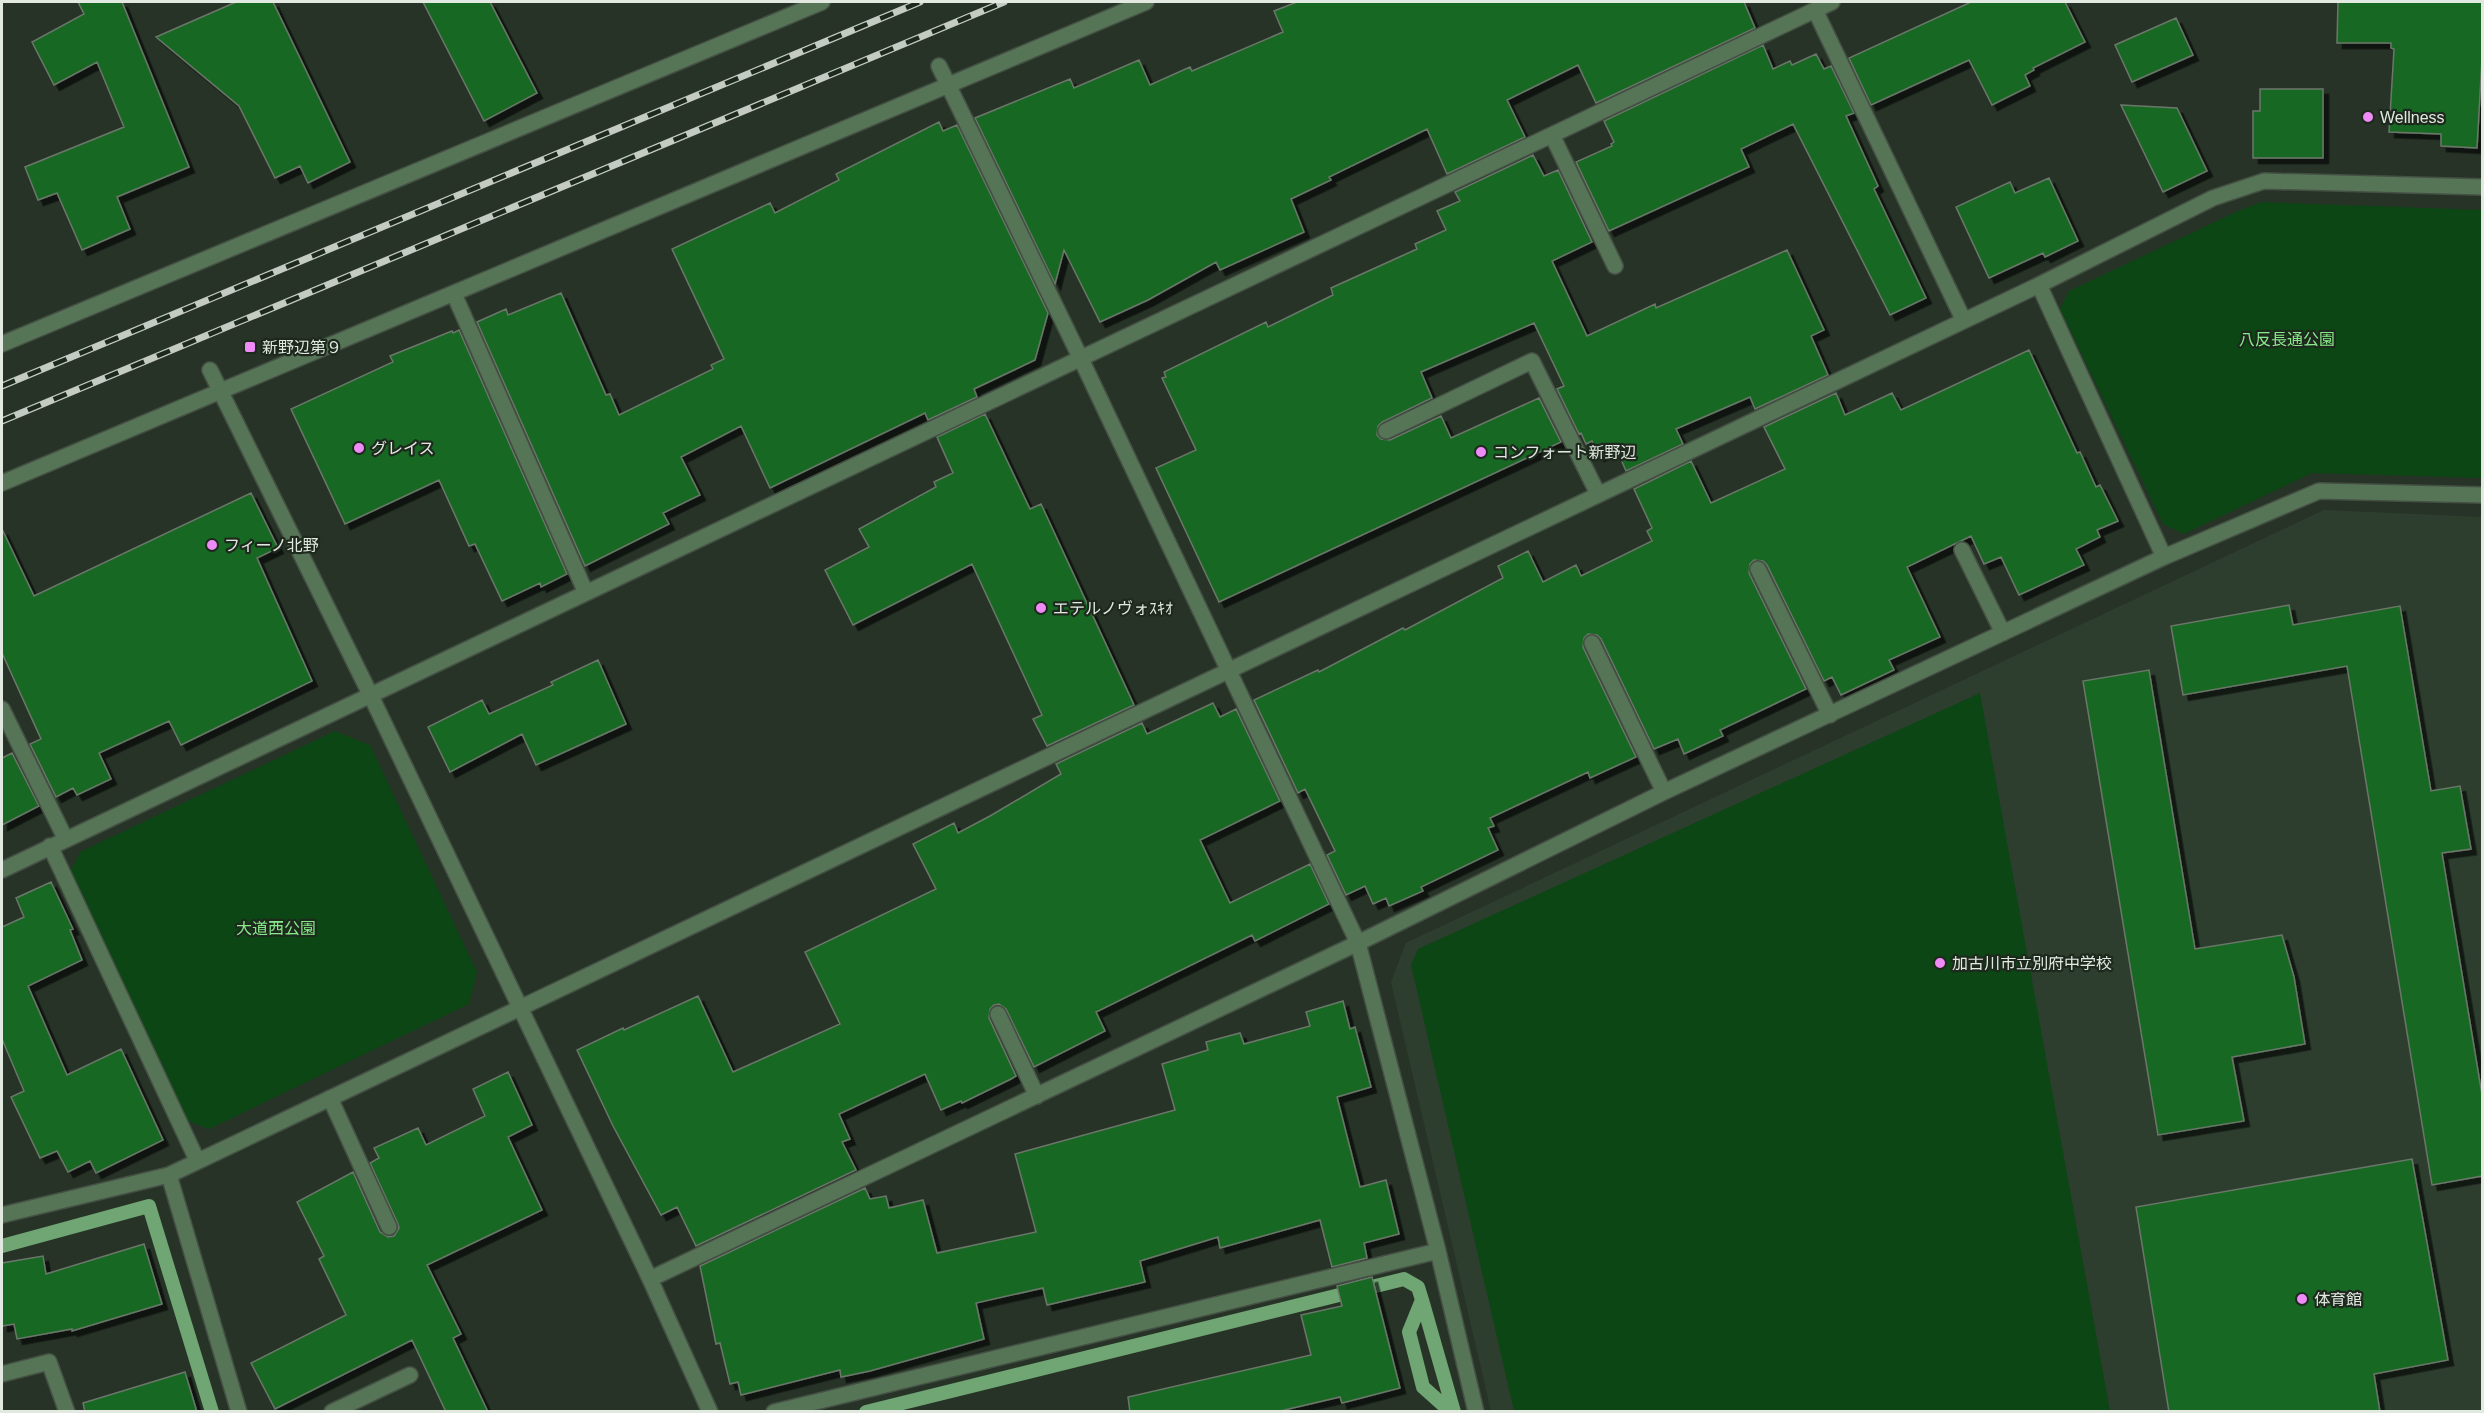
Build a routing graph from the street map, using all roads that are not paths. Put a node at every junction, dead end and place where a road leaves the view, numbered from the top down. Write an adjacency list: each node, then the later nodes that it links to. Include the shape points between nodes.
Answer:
1 (822, 2): 13 (street)
2 (1146, 2): 6 (street)
3 (1832, 2): 4 (street)
4 (1815, 10): 7 (street); 12 (street)
5 (939, 66): 6 (street)
6 (948, 86): 11 (street); 14 (street)
7 (1552, 135): 9 (street); 14 (street)
8 (2482, 188): 10 (street, via 2264,181 2212,198)
9 (1615, 266)
10 (2039, 285): 12 (street); 22 (street)
11 (454, 294): 16 (street); 24 (street)
12 (1963, 319): 19 (street)
13 (2, 344)
14 (1081, 359): 24 (street); 27 (street)
15 (210, 370): 16 (street)
16 (219, 391): 18 (street); 28 (street)
17 (1386, 431): 19 (street, via 1532,362)
18 (2, 483)
19 (1598, 494): 27 (street)
20 (2482, 495): 22 (street, via 2319,491)
21 (1962, 550): 25 (street)
22 (2164, 557): 25 (street)
23 (1758, 569): 30 (street)
24 (586, 594): 28 (street)
25 (2003, 633): 30 (street)
26 (1592, 643): 31 (street)
27 (1229, 670): 35 (street); 36 (street)
28 (371, 696): 32 (street); 36 (street)
29 (2, 709): 32 (street)
30 (1830, 715): 31 (street)
31 (1664, 792): 35 (street)
32 (65, 838): 33 (street)
33 (50, 846): 34 (street); 40 (street)
34 (2, 870)
35 (1358, 943): 38 (street); 44 (street)
36 (520, 1009): 39 (street); 45 (street)
37 (998, 1014): 38 (street)
38 (1037, 1096): 45 (street)
39 (330, 1098): 40 (street); 43 (street)
40 (197, 1160): 41 (street)
41 (169, 1175): 42 (street); 49 (street)
42 (2, 1215)
43 (389, 1227)
44 (1438, 1251): 52 (street); 53 (street)
45 (650, 1279): 51 (street)
46 (2, 1374): 48 (street, via 49,1362)
47 (410, 1375): 50 (street)
48 (67, 1412)
49 (239, 1412)
50 (332, 1412)
51 (710, 1412)
52 (774, 1412)
53 (1476, 1412)

